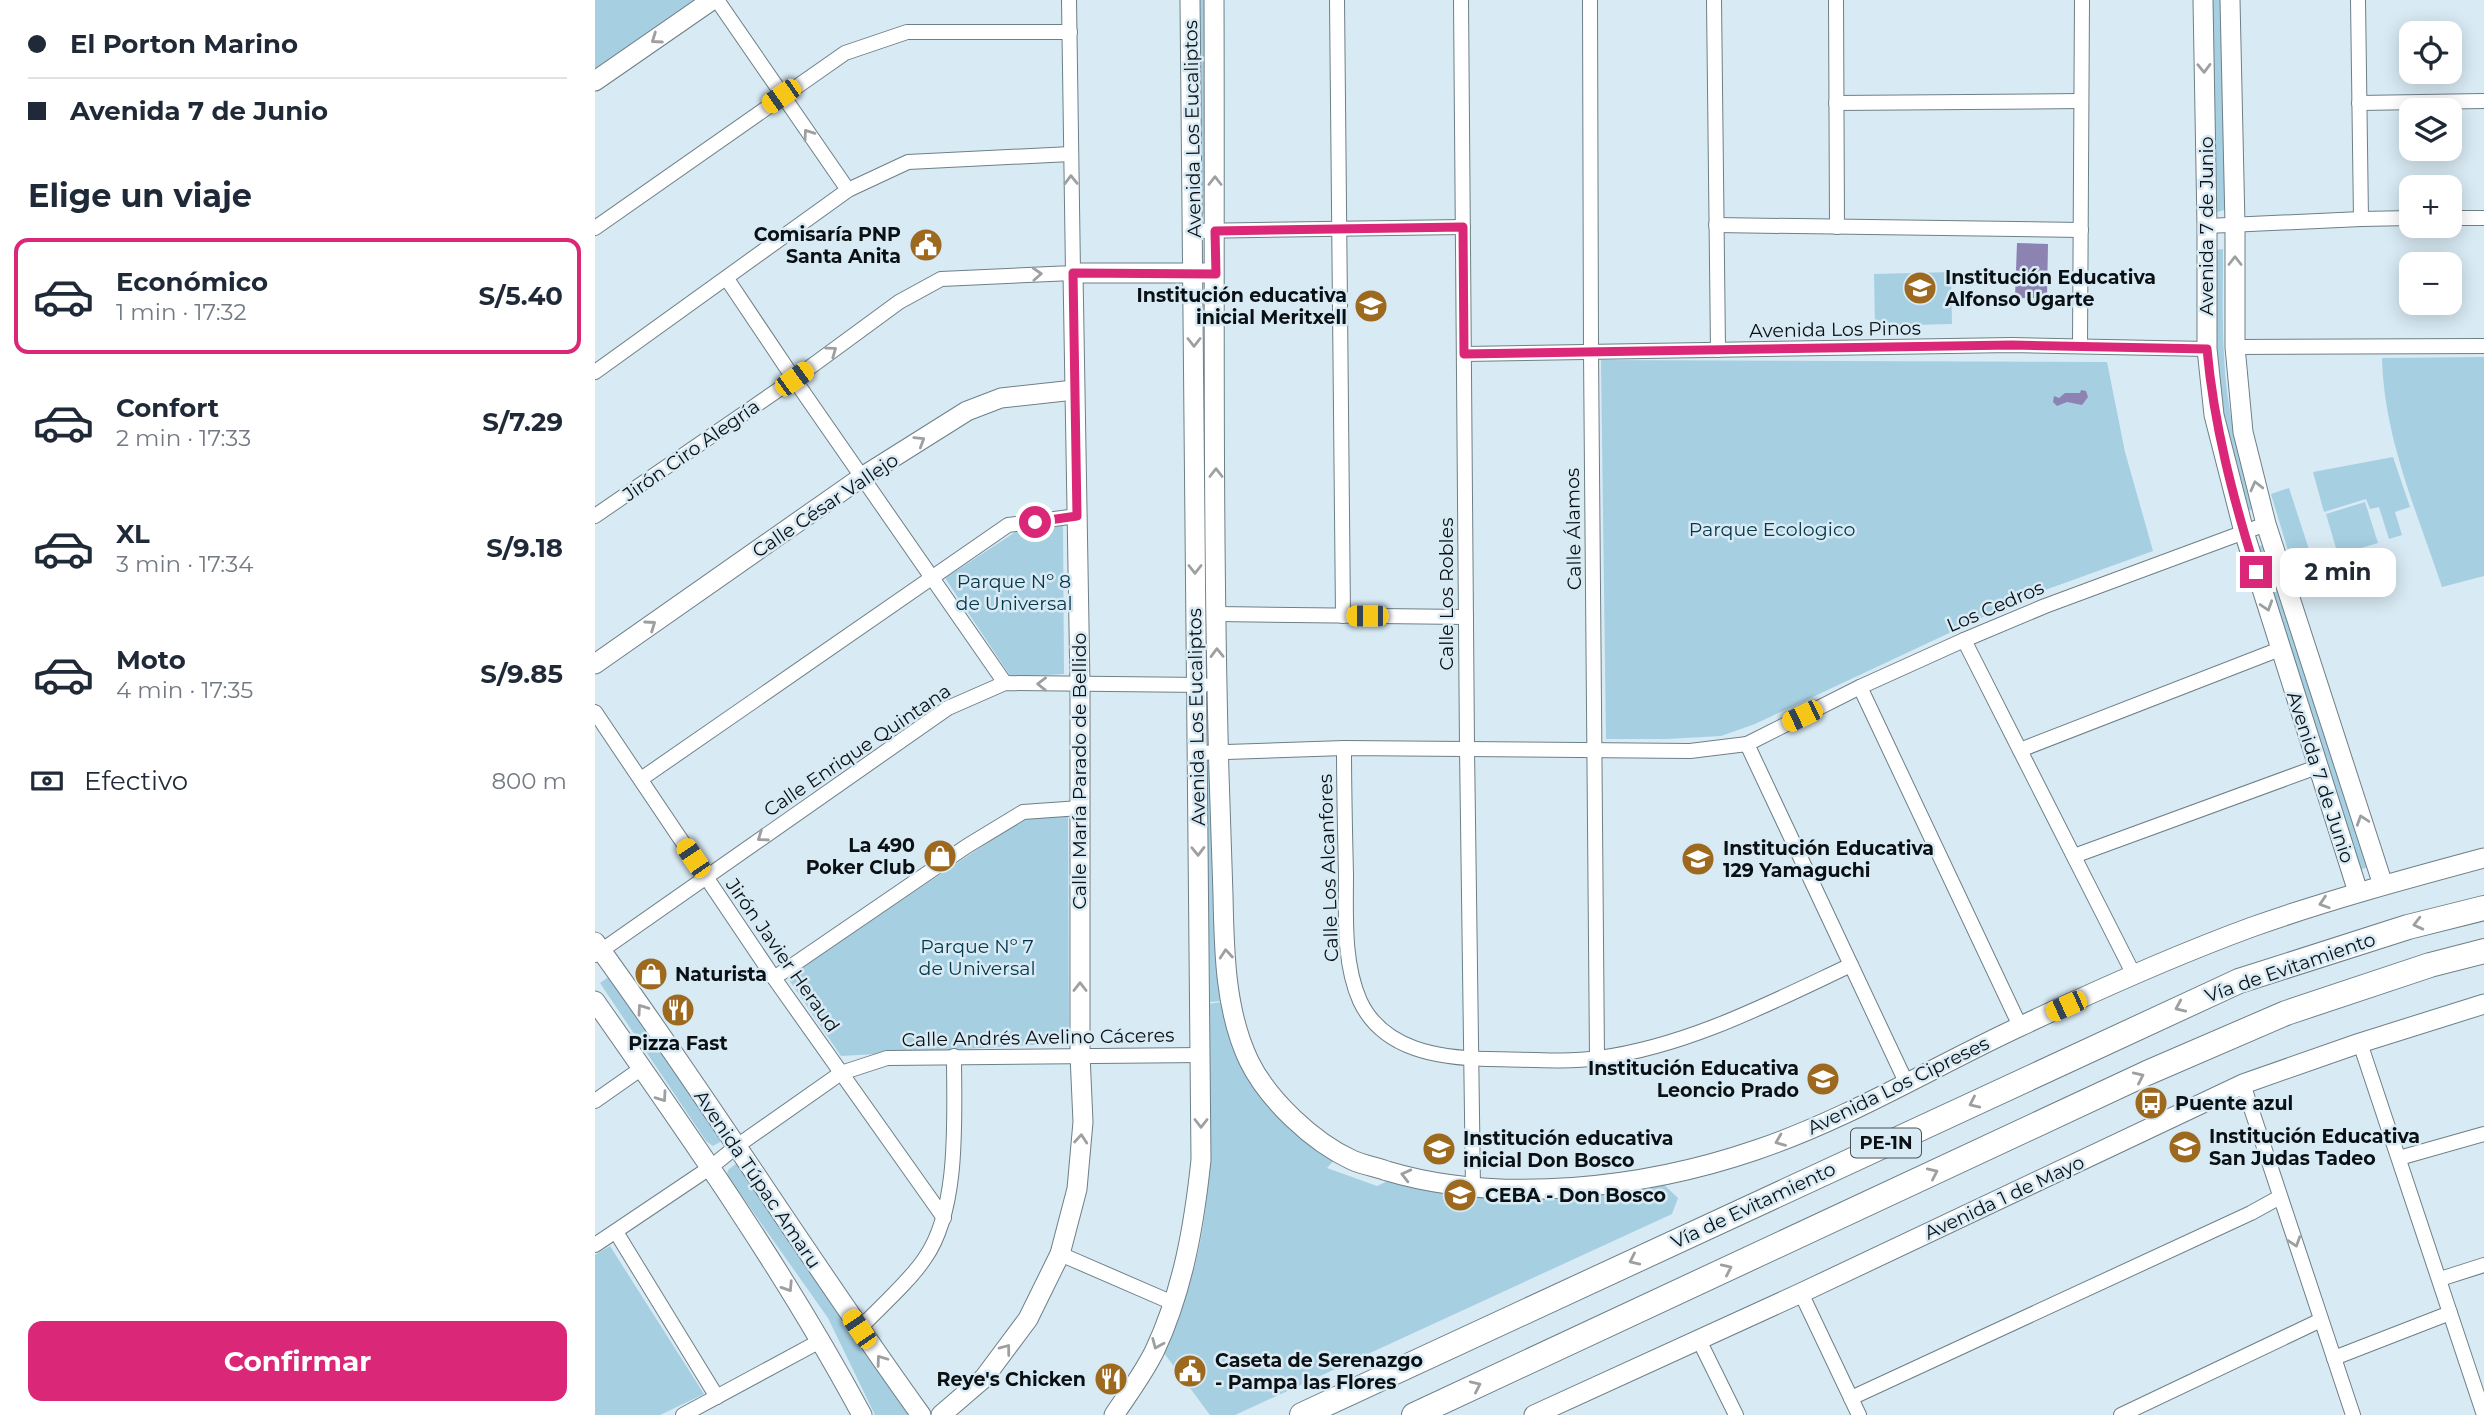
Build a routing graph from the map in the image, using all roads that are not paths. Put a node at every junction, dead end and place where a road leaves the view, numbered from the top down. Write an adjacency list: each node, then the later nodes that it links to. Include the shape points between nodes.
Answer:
1 (715, 0): 15 (street, one-way to 15); 16 (street)
2 (1069, 0): 14 (street, Calle María Parado de Bellido)
3 (1190, 0): 35 (street, Avenida Los Eucaliptos)
4 (1214, 0): 36 (street, Avenida Los Eucaliptos, one-way to 4)
5 (1337, 0): 33 (street)
6 (1461, 0): 31 (street, Calle Los Robles)
7 (1590, 0): 46 (street, Calle Álamos)
8 (1714, 0): 27 (street)
9 (1836, 0): 19 (street)
10 (2082, 0): 17 (street)
11 (2203, 0): 30 (street, Avenida 7 de Junio, one-way to 30)
12 (2230, 0): 28 (street, Avenida 7 de Junio)
13 (2358, 0): 20 (street)
14 (1070, 32): 16 (street, via 907,32 845,53); 21 (street, Calle María Parado de Bellido)
15 (595, 81)
16 (781, 96): 22 (street, one-way to 16); 32 (street)
17 (2081, 101): 19 (street); 34 (street)
18 (2484, 101): 20 (street)
19 (1836, 103): 29 (street)
20 (2359, 103): 26 (street)
21 (1070, 153): 22 (street, via 908,162); 37 (street, Calle María Parado de Bellido, one-way to 21)
22 (848, 190): 40 (street)
23 (2399, 218): 26 (street)
24 (2462, 218): 25 (street)
25 (2484, 218)
26 (2361, 219): 28 (street)
27 (1716, 225): 29 (street); 45 (street)
28 (2235, 225): 30 (street); 43 (street, Avenida 7 de Junio, one-way to 28)
29 (1837, 226): 34 (street)
30 (2207, 226): 44 (street, Avenida 7 de Junio)
31 (1463, 227): 33 (street); 47 (street, Calle Los Robles)
32 (595, 228)
33 (1339, 229): 36 (street); 58 (street)
34 (2081, 230): 41 (street)
35 (1193, 231): 36 (street); 38 (street, Avenida Los Eucaliptos)
36 (1215, 231): 39 (street, Avenida Los Eucaliptos)
37 (1073, 273): 38 (street, Jirón Ciro Alegría); 49 (street, Jirón Ciro Alegría, one-way to 37, via 899,302 941,279); 50 (street, Calle María Parado de Bellido)
38 (1194, 273): 39 (street, Jirón Ciro Alegría); 66 (street, Avenida Los Eucaliptos, one-way to 66)
39 (1216, 274): 57 (street, Avenida Los Eucaliptos, one-way to 39)
40 (727, 279): 48 (street); 49 (street)
41 (2080, 345): 44 (street, Avenida Los Pinos); 45 (street, Avenida Los Pinos)
42 (2484, 346): 43 (street)
43 (2235, 348): 54 (street, Avenida 7 de Junio, one-way to 43, via 2243,432)
44 (2207, 349): 55 (street, Avenida 7 de Junio, via 2214,415)
45 (1718, 350): 46 (street, Avenida Los Pinos)
46 (1591, 353): 47 (street, Avenida Los Pinos); 72 (street, Calle Álamos)
47 (1464, 354): 59 (street, Calle Los Robles)
48 (595, 372)
49 (794, 379): 51 (street); 52 (street, Jirón Ciro Alegría)
50 (1074, 390): 51 (street, Calle César Vallejo, one-way to 50, via 967,411 1001,398); 53 (street, Calle María Parado de Bellido)
51 (862, 477): 56 (street); 62 (street, Calle César Vallejo, one-way to 51)
52 (595, 516)
53 (1077, 516): 56 (street, via 1008,525); 65 (street, Calle María Parado de Bellido)
54 (2266, 524): 55 (street, Los Cedros); 82 (street, Avenida 7 de Junio, one-way to 54)
55 (2243, 532): 60 (street, Los Cedros); 61 (street, Avenida 7 de Junio, one-way to 61)
56 (933, 577): 63 (street); 77 (street)
57 (1217, 614): 58 (street); 64 (street, Avenida Los Eucaliptos, one-way to 57)
58 (1343, 616): 59 (street)
59 (1466, 617): 71 (street, Calle Los Robles)
60 (1964, 639): 67 (street, Los Cedros); 73 (street)
61 (2280, 649): 73 (street); 76 (street, Avenida 7 de Junio)
62 (595, 664)
63 (1005, 683): 65 (street, Calle Enrique Quintana, one-way to 63); 81 (street, Calle Enrique Quintana, one-way to 81, via 948,708)
64 (1217, 684): 66 (street, Calle Enrique Quintana); 74 (street, Avenida Los Eucaliptos)
65 (1080, 685): 66 (street, Calle Enrique Quintana); 78 (street, Calle María Parado de Bellido)
66 (1195, 685): 75 (street, Avenida Los Eucaliptos)
67 (1860, 687): 69 (street, Los Cedros); 93 (street)
68 (595, 712): 77 (street, Jirón Javier Heraud)
69 (1747, 744): 72 (street, Los Cedros, via 1690,751); 87 (street)
70 (1344, 748): 71 (street, Los Cedros); 74 (street, Los Cedros); 98 (street, Calle Los Alcanfores, via 1346,926 1353,982 1361,1003 1389,1036 1407,1046)
71 (1467, 748): 72 (street, Los Cedros); 98 (street, Calle Los Robles)
72 (1594, 749): 99 (street, Calle Álamos)
73 (2020, 750): 79 (street)
74 (1219, 752): 75 (street, Los Cedros); 92 (street, Avenida Los Eucaliptos, one-way to 74, via 1224,930)
75 (1196, 753): 96 (street, Avenida Los Eucaliptos, one-way to 96)
76 (2317, 767): 79 (street); 83 (street, Avenida 7 de Junio)
77 (641, 779): 81 (street, Jirón Javier Heraud)
78 (1080, 808): 89 (street, via 1023,812); 95 (street, Calle María Parado de Bellido, one-way to 78)
79 (2074, 856): 88 (street)
80 (2484, 858): 82 (street, Avenida Los Cipreses)
81 (706, 877): 85 (street, Calle Enrique Quintana); 89 (street, Jirón Javier Heraud)
82 (2383, 884): 83 (street, Avenida Los Cipreses)
83 (2358, 892): 88 (street, Avenida Los Cipreses, one-way to 88, via 2245,930)
84 (2484, 908): 133 (highway, Vía de Evitamiento / PE-1N, one-way to 133, via 2408,927 2227,986)
85 (597, 949): 106 (street, Avenida Túpac Amaru, one-way to 85)
86 (2484, 951): 134 (highway, PE-1N, one-way to 86, via 2285,1013)
87 (1851, 965): 99 (street, Calle Los Alcanfores, via 1703,1031); 102 (street)
88 (2134, 975): 93 (street, Avenida Los Cipreses)
89 (774, 978): 101 (street, Jirón Javier Heraud)
90 (595, 1001): 100 (street, Avenida Túpac Amaru)
91 (2484, 1004): 94 (street, Avenida 1 de Mayo)
92 (1235, 1021): 109 (street, Avenida Los Cipreses, one-way to 92, via 1405,1176 1352,1160 1301,1127 1249,1062)
93 (2020, 1026): 102 (street, Avenida Los Cipreses)
94 (2360, 1043): 103 (street, Avenida 1 de Mayo); 107 (street)
95 (1080, 1055): 96 (street, Calle Andrés Avelino Cáceres); 97 (street, Calle Andrés Avelino Cáceres); 114 (street, Calle María Parado de Bellido, one-way to 95, via 1077,1189 1083,1122)
96 (1202, 1055): 118 (street, Avenida Los Eucaliptos, one-way to 118, via 1195,1219)
97 (954, 1056): 101 (street, Calle Andrés Avelino Cáceres, via 887,1059); 111 (street, via 954,1137)
98 (1472, 1058): 99 (street, Calle Los Alcanfores); 109 (street, Calle Los Robles)
99 (1597, 1058)
100 (642, 1068): 104 (street); 108 (street, Avenida Túpac Amaru, one-way to 108)
101 (841, 1073): 106 (street, Calle Andrés Avelino Cáceres); 111 (street, Jirón Javier Heraud)
102 (1906, 1082): 109 (street, Avenida Los Cipreses, one-way to 109, via 1845,1115 1700,1168 1588,1186)
103 (2243, 1084): 110 (street); 117 (street, Avenida 1 de Mayo)
104 (595, 1101)
105 (2484, 1134): 107 (street)
106 (737, 1146): 108 (street, Calle Andrés Avelino Cáceres); 121 (street, Avenida Túpac Amaru)
107 (2399, 1158): 116 (street)
108 (711, 1167): 112 (street, Calle Andrés Avelino Cáceres); 123 (street, Avenida Túpac Amaru, one-way to 123)
109 (1473, 1188)
110 (2280, 1197): 120 (street, one-way to 120); 126 (street)
111 (944, 1218): 121 (street, via 926,1257)
112 (616, 1232): 113 (street, Calle Andrés Avelino Cáceres); 125 (street)
113 (595, 1245)
114 (1060, 1254): 118 (street); 131 (street, Calle María Parado de Bellido, one-way to 114, via 984,1378 1028,1319)
115 (2484, 1265): 116 (street)
116 (2440, 1279): 119 (street)
117 (1801, 1293): 122 (street, Avenida 1 de Mayo); 126 (street)
118 (1173, 1303): 132 (street, Avenida Los Eucaliptos, one-way to 132, via 1154,1351)
119 (2450, 1313): 124 (street); 140 (street)
120 (2321, 1320): 124 (street); 138 (street)
121 (859, 1329): 130 (street, Avenida Túpac Amaru, one-way to 121)
122 (1698, 1338): 127 (street, Avenida 1 de Mayo); 136 (street)
123 (822, 1340): 125 (street); 129 (street, Avenida Túpac Amaru)
124 (2334, 1358): 139 (street)
125 (717, 1397): 128 (street)
126 (1851, 1398): 137 (street)
127 (1564, 1409): 135 (street, Avenida 1 de Mayo)
128 (683, 1415)
129 (862, 1415)
130 (921, 1415)
131 (941, 1415)
132 (1114, 1415)
133 (1302, 1415)
134 (1414, 1415)
135 (1534, 1415)
136 (1735, 1415)
137 (1859, 1415)
138 (2121, 1415)
139 (2353, 1415)
140 (2484, 1415)

